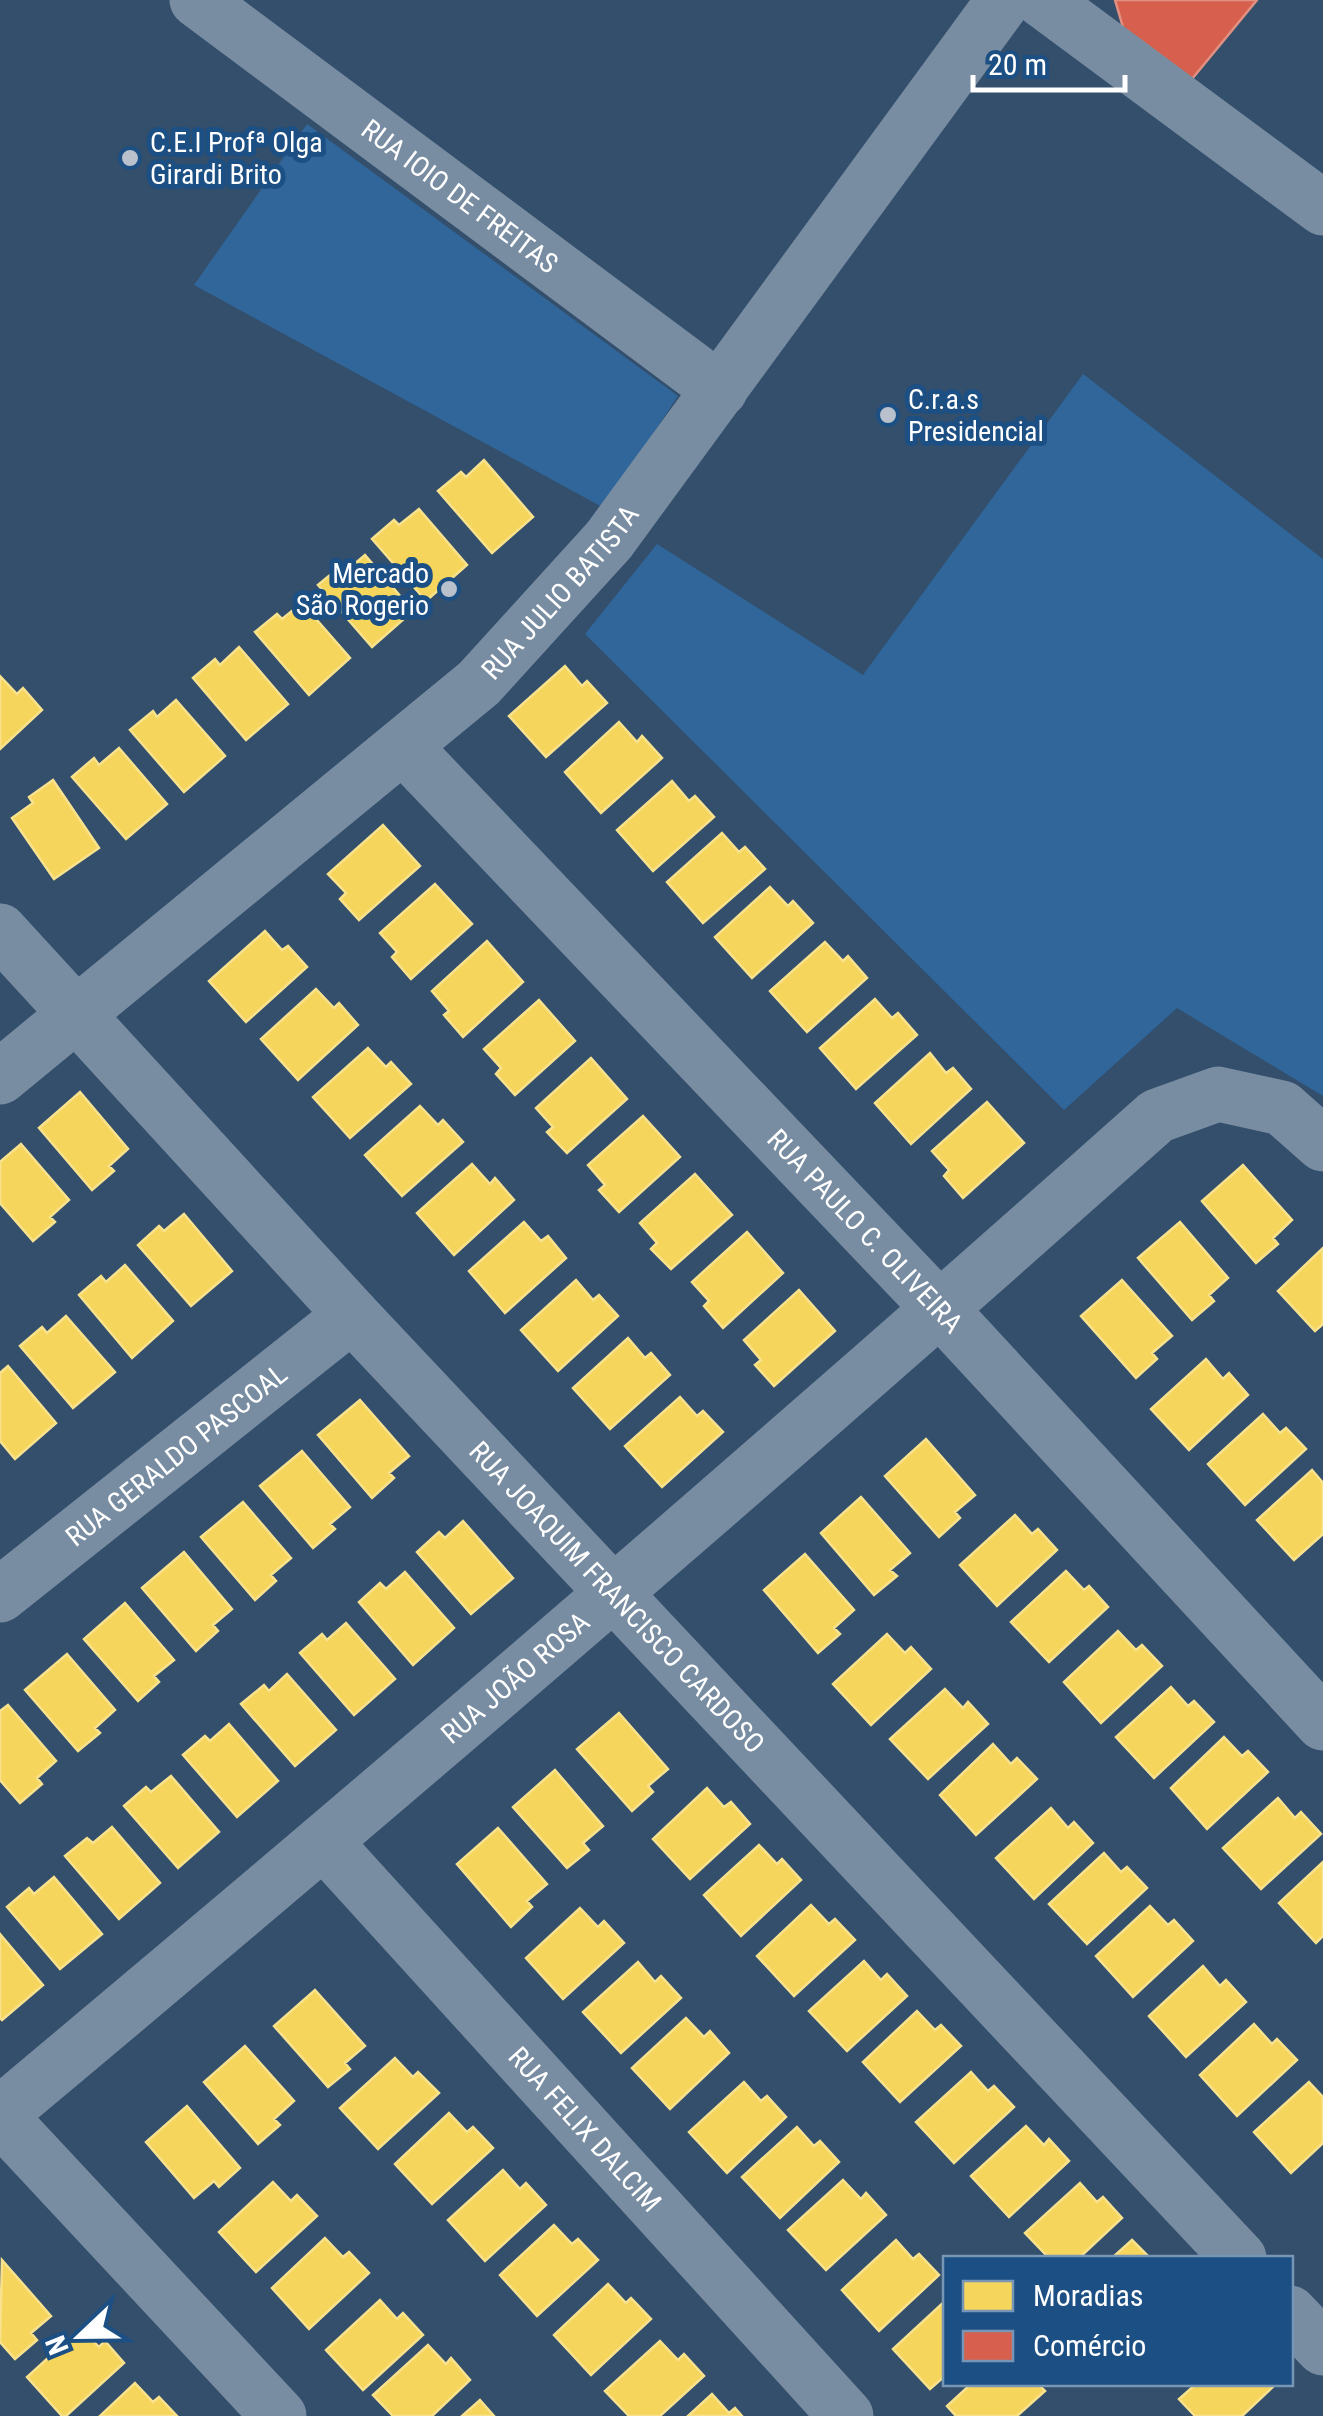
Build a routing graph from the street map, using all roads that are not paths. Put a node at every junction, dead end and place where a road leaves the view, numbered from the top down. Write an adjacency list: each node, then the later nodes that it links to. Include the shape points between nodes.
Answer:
1 (197, 0): 5 (street, RUA IOIO DE FREITAS)
2 (1004, 0): 5 (street, RUA JULIO BATISTA)
3 (1042, 0): 4 (street)
4 (1323, 208)
5 (720, 390): 6 (street, RUA JULIO BATISTA, via 609,540 479,683)
6 (403, 746): 8 (street, RUA JULIO BATISTA); 11 (street, RUA PAULO C. OLIVEIRA)
7 (0, 931): 8 (street, RUA JOAQUIM FRANCISCO CARDOSO)
8 (75, 1015): 9 (street, RUA JULIO BATISTA); 12 (street, RUA JOAQUIM FRANCISCO CARDOSO)
9 (0, 1077)
10 (1323, 1144): 11 (street, RUA JOÃO ROSA, via 1282,1108 1218,1094 1157,1116)
11 (940, 1310): 13 (street, RUA JOÃO ROSA); 15 (street, RUA PAULO C. OLIVEIRA)
12 (352, 1314): 13 (street, RUA JOAQUIM FRANCISCO CARDOSO); 14 (street, RUA GERALDO PASCOAL)
13 (614, 1594): 16 (street, RUA JOÃO ROSA); 18 (street, RUA JOAQUIM FRANCISCO CARDOSO)
14 (0, 1595)
15 (1323, 1723)
16 (324, 1842): 17 (street, RUA JOÃO ROSA); 22 (street, RUA FELIX DALCIM)
17 (0, 2116): 21 (street)
18 (1237, 2256)
19 (1293, 2316): 20 (street)
20 (1323, 2348)
21 (279, 2416)
22 (846, 2416)

